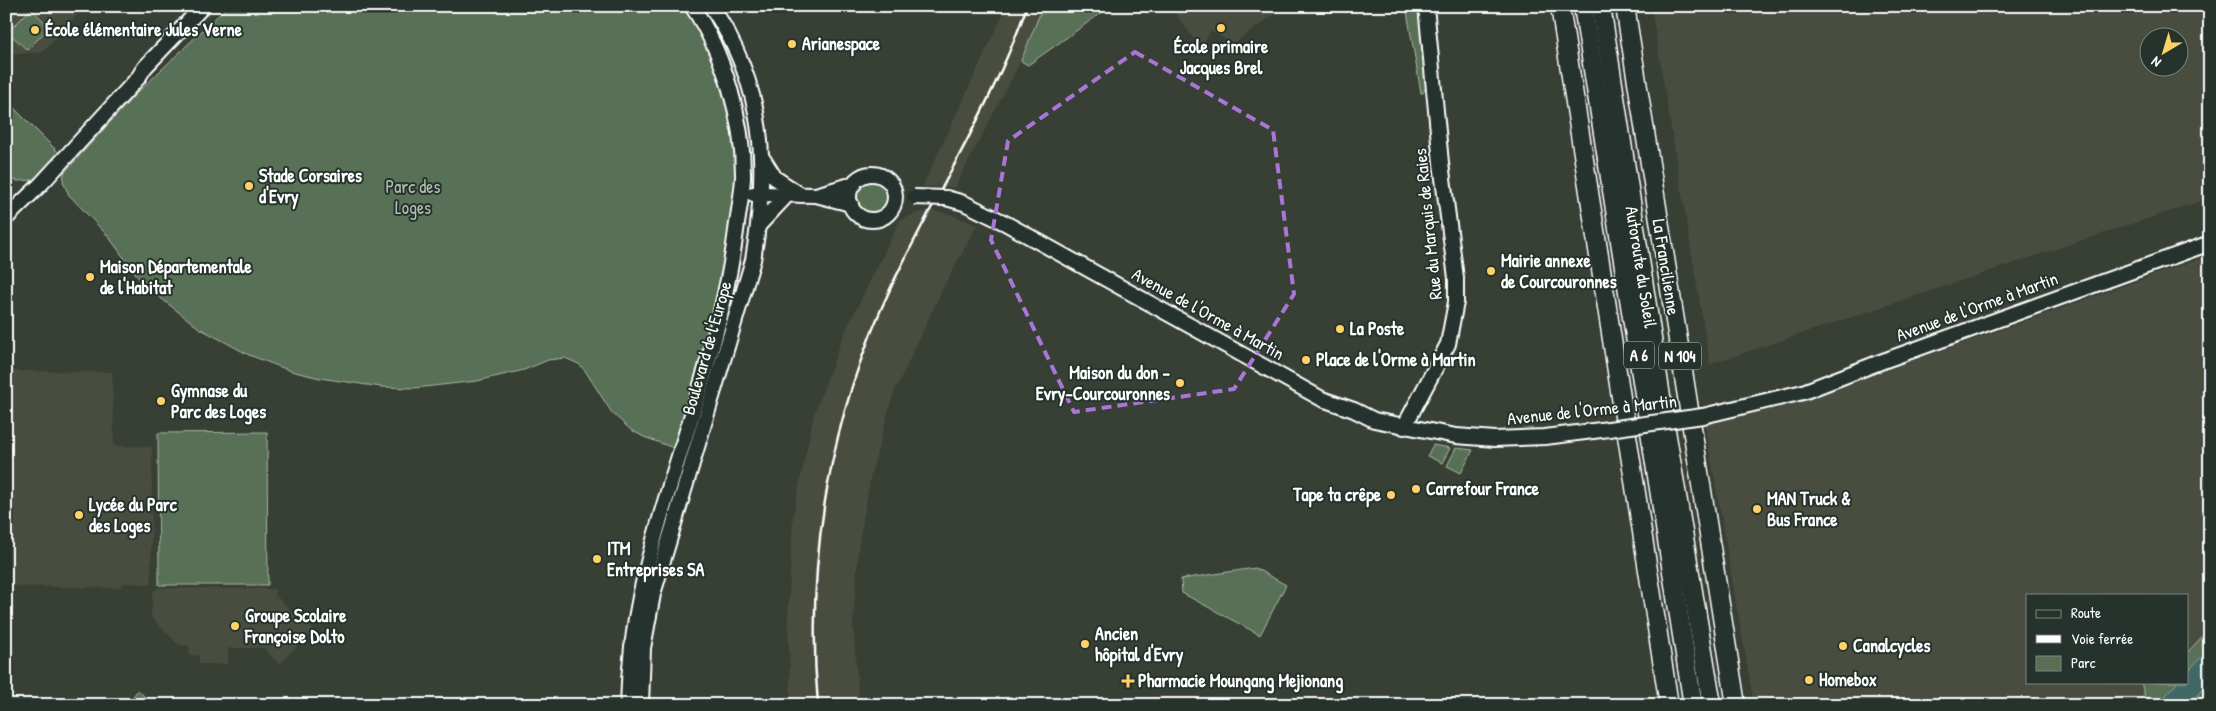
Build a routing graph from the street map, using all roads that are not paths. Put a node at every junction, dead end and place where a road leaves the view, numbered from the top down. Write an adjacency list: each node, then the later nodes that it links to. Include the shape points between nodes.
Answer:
1 (203, 6): 11 (main road)
2 (215, 6): 11 (main road, via 153,69 75,158)
3 (692, 6): 14 (main road, Boulevard de l'Europe, via 718,56 731,93 741,152)
4 (711, 6): 10 (main road, Boulevard de l'Europe, via 734,45 746,76)
5 (1426, 6): 24 (main road, Rue du Marquis de Raies, via 1456,302 1448,344)
6 (1560, 6): 28 (highway)
7 (1583, 6): 29 (highway, Autoroute du Soleil / A 6)
8 (1601, 6): 25 (highway, Autoroute du Soleil / A 6, via 1667,436)
9 (1626, 6): 32 (highway, La Francilienne / N 104)
10 (763, 159): 15 (main road, Boulevard de l'Europe); 16 (main road, via 775,178)
11 (41, 184): 21 (main road)
12 (854, 184): 13 (main road, via 866,175 878,175); 17 (main road); 19 (main road, via 850,190)
13 (894, 189): 18 (main road); 20 (main road)
14 (741, 194): 15 (main road); 26 (main road, Boulevard de l'Europe, via 731,273 642,590 635,626)
15 (762, 194): 16 (main road); 22 (main road, Boulevard de l'Europe)
16 (794, 195): 17 (main road); 22 (main road)
17 (816, 195): 19 (main road)
18 (914, 197): 20 (main road); 24 (main road, Avenue de l'Orme à Martin, bridge, via 946,198 964,203 1322,399 1374,420)
19 (851, 204): 20 (main road, via 859,215 872,219 885,215)
20 (894, 204)
21 (6, 218)
22 (759, 225): 27 (main road, Boulevard de l'Europe, via 753,260 653,594 643,648)
23 (2210, 243): 24 (main road, Avenue de l'Orme à Martin, bridge, via 1883,360 1803,392 1703,416 1545,438 1456,436)
24 (1404, 427)
25 (1705, 656): 30 (highway, Autoroute du Soleil / A 6); 31 (highway, via 1718,687)
26 (628, 705)
27 (642, 705)
28 (1670, 705)
29 (1693, 705)
30 (1712, 705)
31 (1721, 705)
32 (1736, 705)

